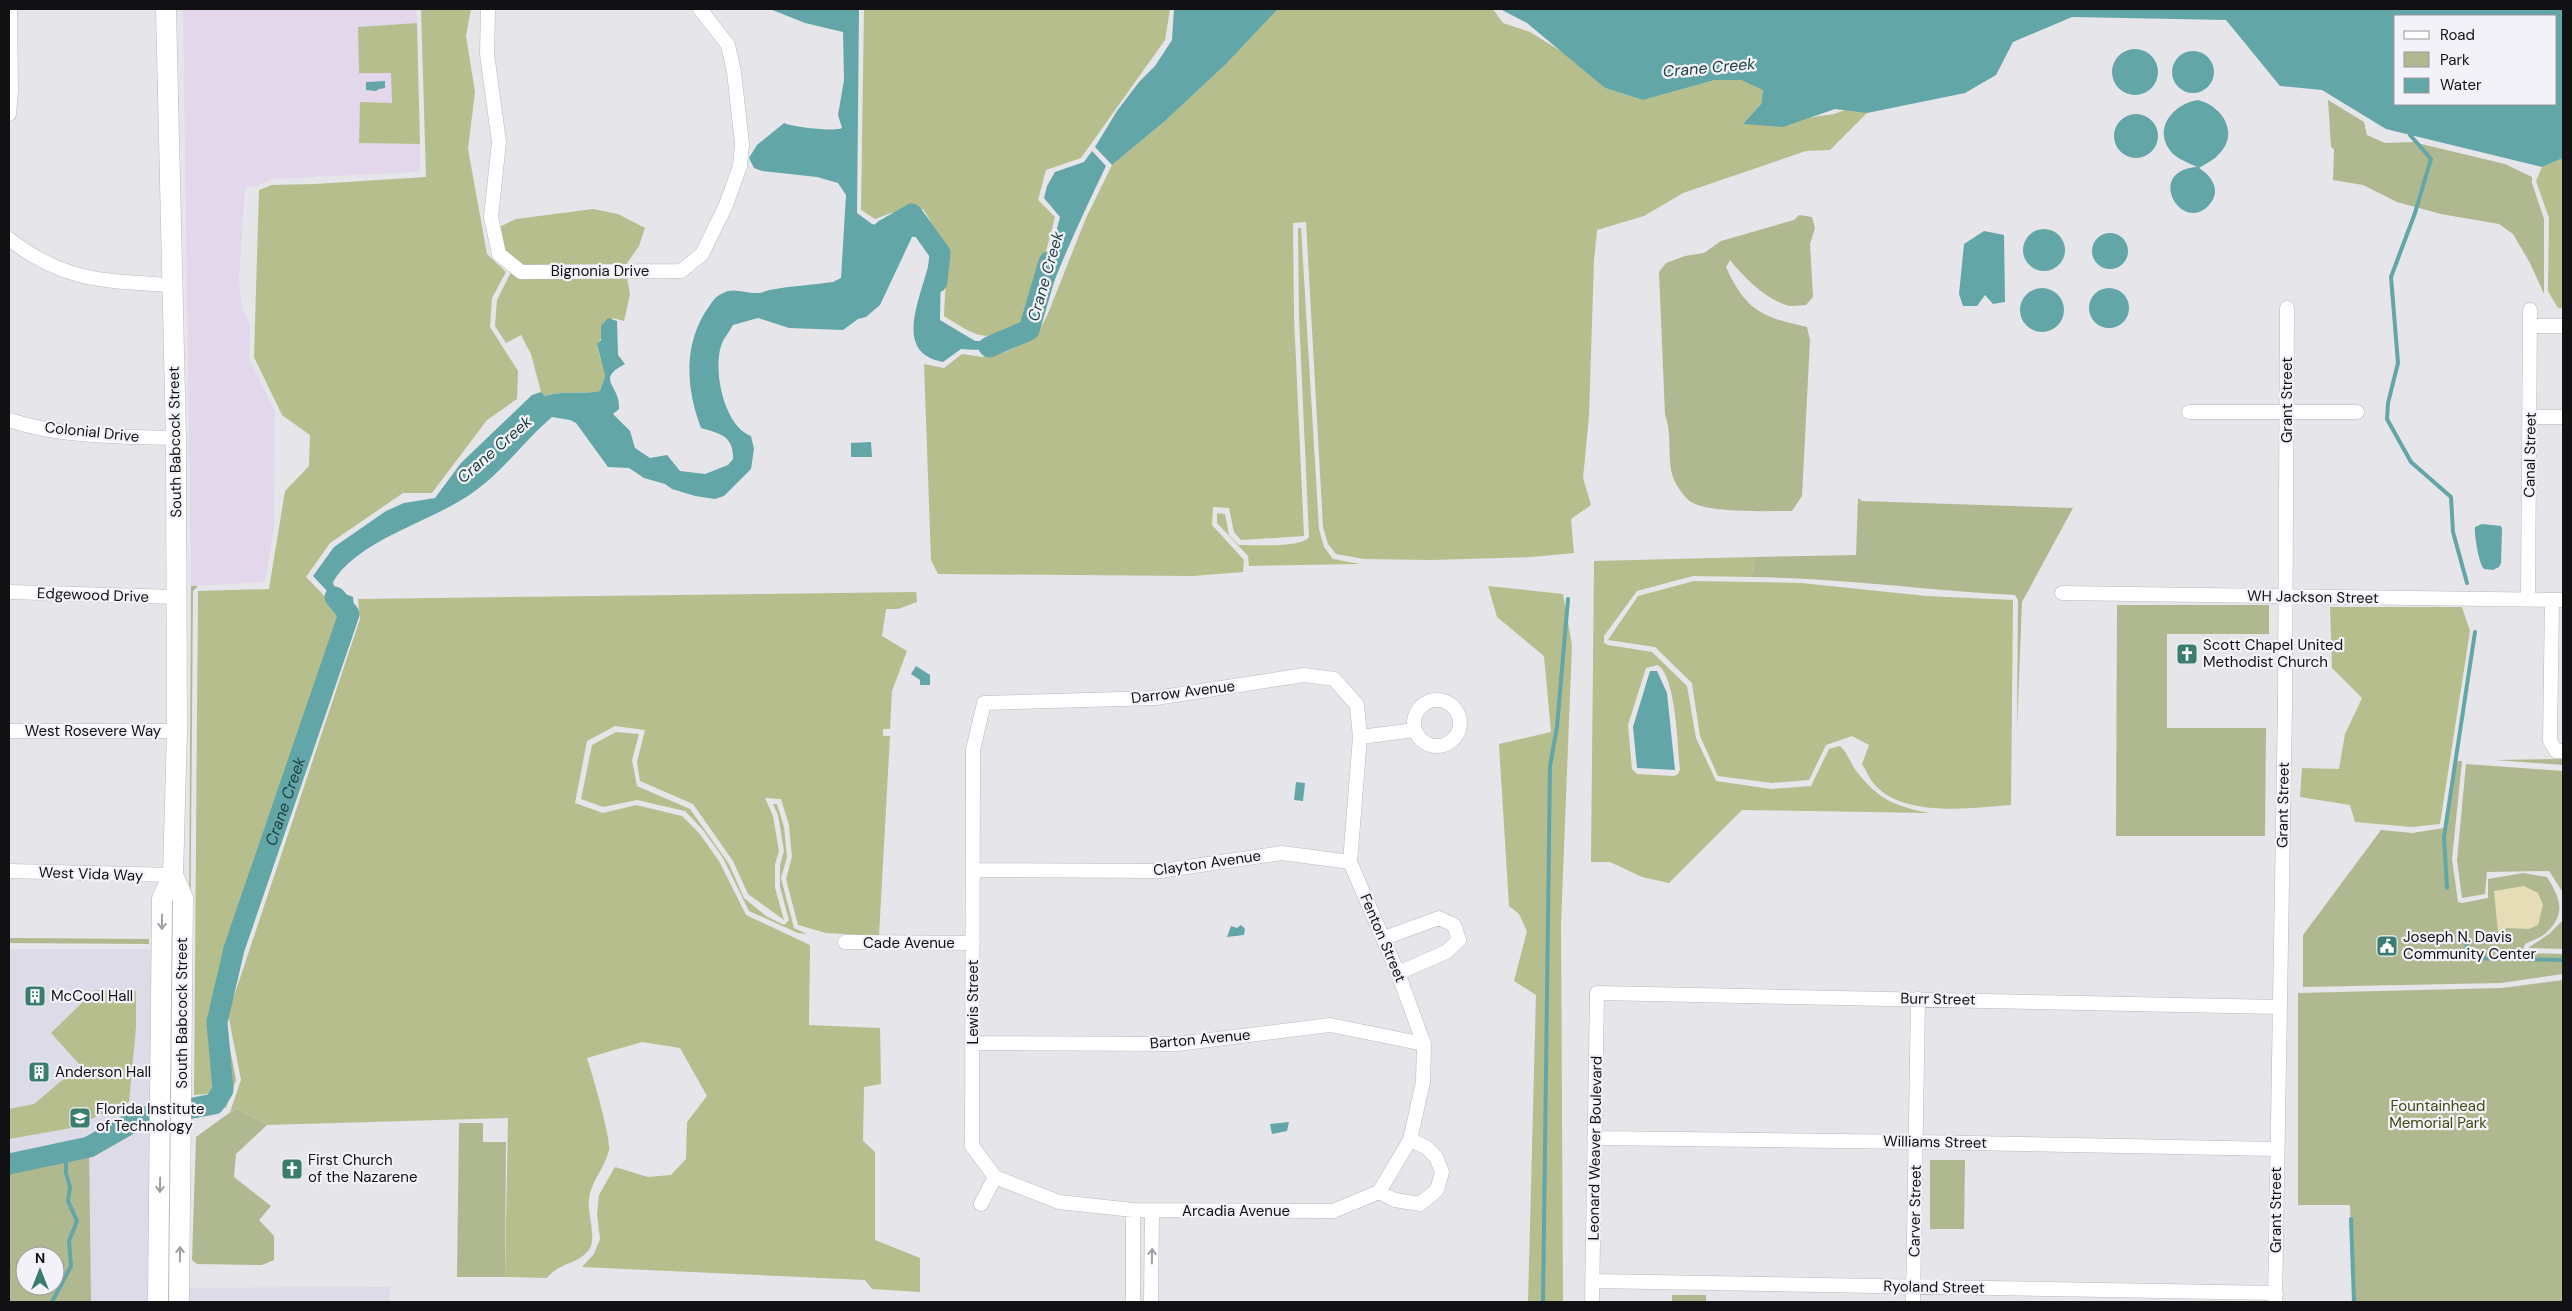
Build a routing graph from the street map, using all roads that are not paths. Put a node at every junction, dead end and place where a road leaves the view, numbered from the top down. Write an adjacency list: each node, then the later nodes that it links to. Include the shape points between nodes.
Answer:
1 (10, 9): 5 (street)
2 (166, 9): 7 (main road, South Babcock Street)
3 (488, 9): 4 (street, Bignonia Drive, via 487,54 499,142 491,217 499,254 521,272 681,271 702,254 726,205 740,166 742,144 728,44)
4 (700, 9)
5 (9, 114)
6 (9, 238): 7 (street, via 60,271 83,277)
7 (172, 285): 18 (main road, South Babcock Street)
8 (2287, 308): 12 (street, Grant Street)
9 (2530, 310): 10 (street, Canal Street)
10 (2530, 326): 11 (street); 15 (street, Canal Street)
11 (2563, 326)
12 (2287, 411): 13 (street); 14 (street); 22 (street, Grant Street)
13 (2189, 412)
14 (2357, 412)
15 (2530, 417): 16 (street); 23 (street, Canal Street)
16 (2563, 417)
17 (9, 420): 18 (street, Colonial Drive, via 25,426 113,437)
18 (176, 438): 21 (main road, South Babcock Street)
19 (9, 592): 21 (street, Edgewood Drive)
20 (2062, 593): 22 (street, WH Jackson Street)
21 (177, 597): 28 (main road, South Babcock Street)
22 (2285, 597): 23 (street, WH Jackson Street); 42 (street, Grant Street)
23 (2528, 600): 24 (street, WH Jackson Street)
24 (2557, 600): 31 (street, via 2550,741)
25 (1357, 706): 29 (street, Fenton Street); 30 (street, Darrow Avenue, via 1334,679 1304,675 1156,698 981,699)
26 (1415, 730): 29 (street)
27 (9, 731): 28 (street, West Rosevere Way)
28 (177, 731): 35 (main road, South Babcock Street)
29 (1360, 737): 32 (street, Fenton Street)
30 (973, 750): 33 (street, Lewis Street)
31 (2559, 751)
32 (1350, 862): 33 (street, Clayton Avenue, via 1282,853 1160,871); 36 (street, Fenton Street)
33 (973, 870): 38 (street, Lewis Street)
34 (9, 871): 35 (street, West Vida Way)
35 (173, 875): 57 (main road, South Babcock Street, one-way to 57, via 162,899); 58 (main road, South Babcock Street, one-way to 35, via 184,898)
36 (1384, 938): 39 (street, Fenton Street); 39 (street, via 1438,918 1454,925 1458,940 1446,952)
37 (844, 942): 38 (street, Cade Avenue)
38 (973, 943): 43 (street, Lewis Street)
39 (1398, 973): 44 (street, Fenton Street)
40 (1597, 993): 41 (street, Burr Street); 45 (street, Leonard Weaver Boulevard)
41 (1918, 999): 42 (street, Burr Street); 47 (street, Carver Street)
42 (2279, 1007): 48 (street, Grant Street)
43 (974, 1043): 44 (street, Barton Avenue, via 1178,1044 1330,1025); 49 (street, Lewis Street, via 972,1146)
44 (1424, 1044): 46 (street, Fenton Street, via 1423,1082)
45 (1594, 1138): 47 (street, Williams Street); 54 (street, Leonard Weaver Boulevard)
46 (1410, 1140): 50 (street, Fenton Street); 50 (street, via 1426,1147 1436,1157 1442,1172 1437,1190 1420,1204 1395,1200)
47 (1917, 1142): 48 (street, Williams Street); 55 (street, Carver Street)
48 (2277, 1149): 56 (street, Grant Street)
49 (995, 1177): 51 (street); 52 (street, Arcadia Avenue, via 1059,1202)
50 (1379, 1192): 53 (street, Arcadia Avenue, via 1333,1211)
51 (981, 1204)
52 (1134, 1210): 53 (street, Arcadia Avenue); 59 (street)
53 (1152, 1210): 60 (street, one-way to 53)
54 (1592, 1281): 55 (street, Ryoland Street); 61 (street, Leonard Weaver Boulevard)
55 (1913, 1286): 56 (street, Ryoland Street); 62 (street, Carver Street)
56 (2275, 1298)
57 (158, 1302)
58 (179, 1302)
59 (1132, 1302)
60 (1151, 1302)
61 (1592, 1302)
62 (1913, 1302)

